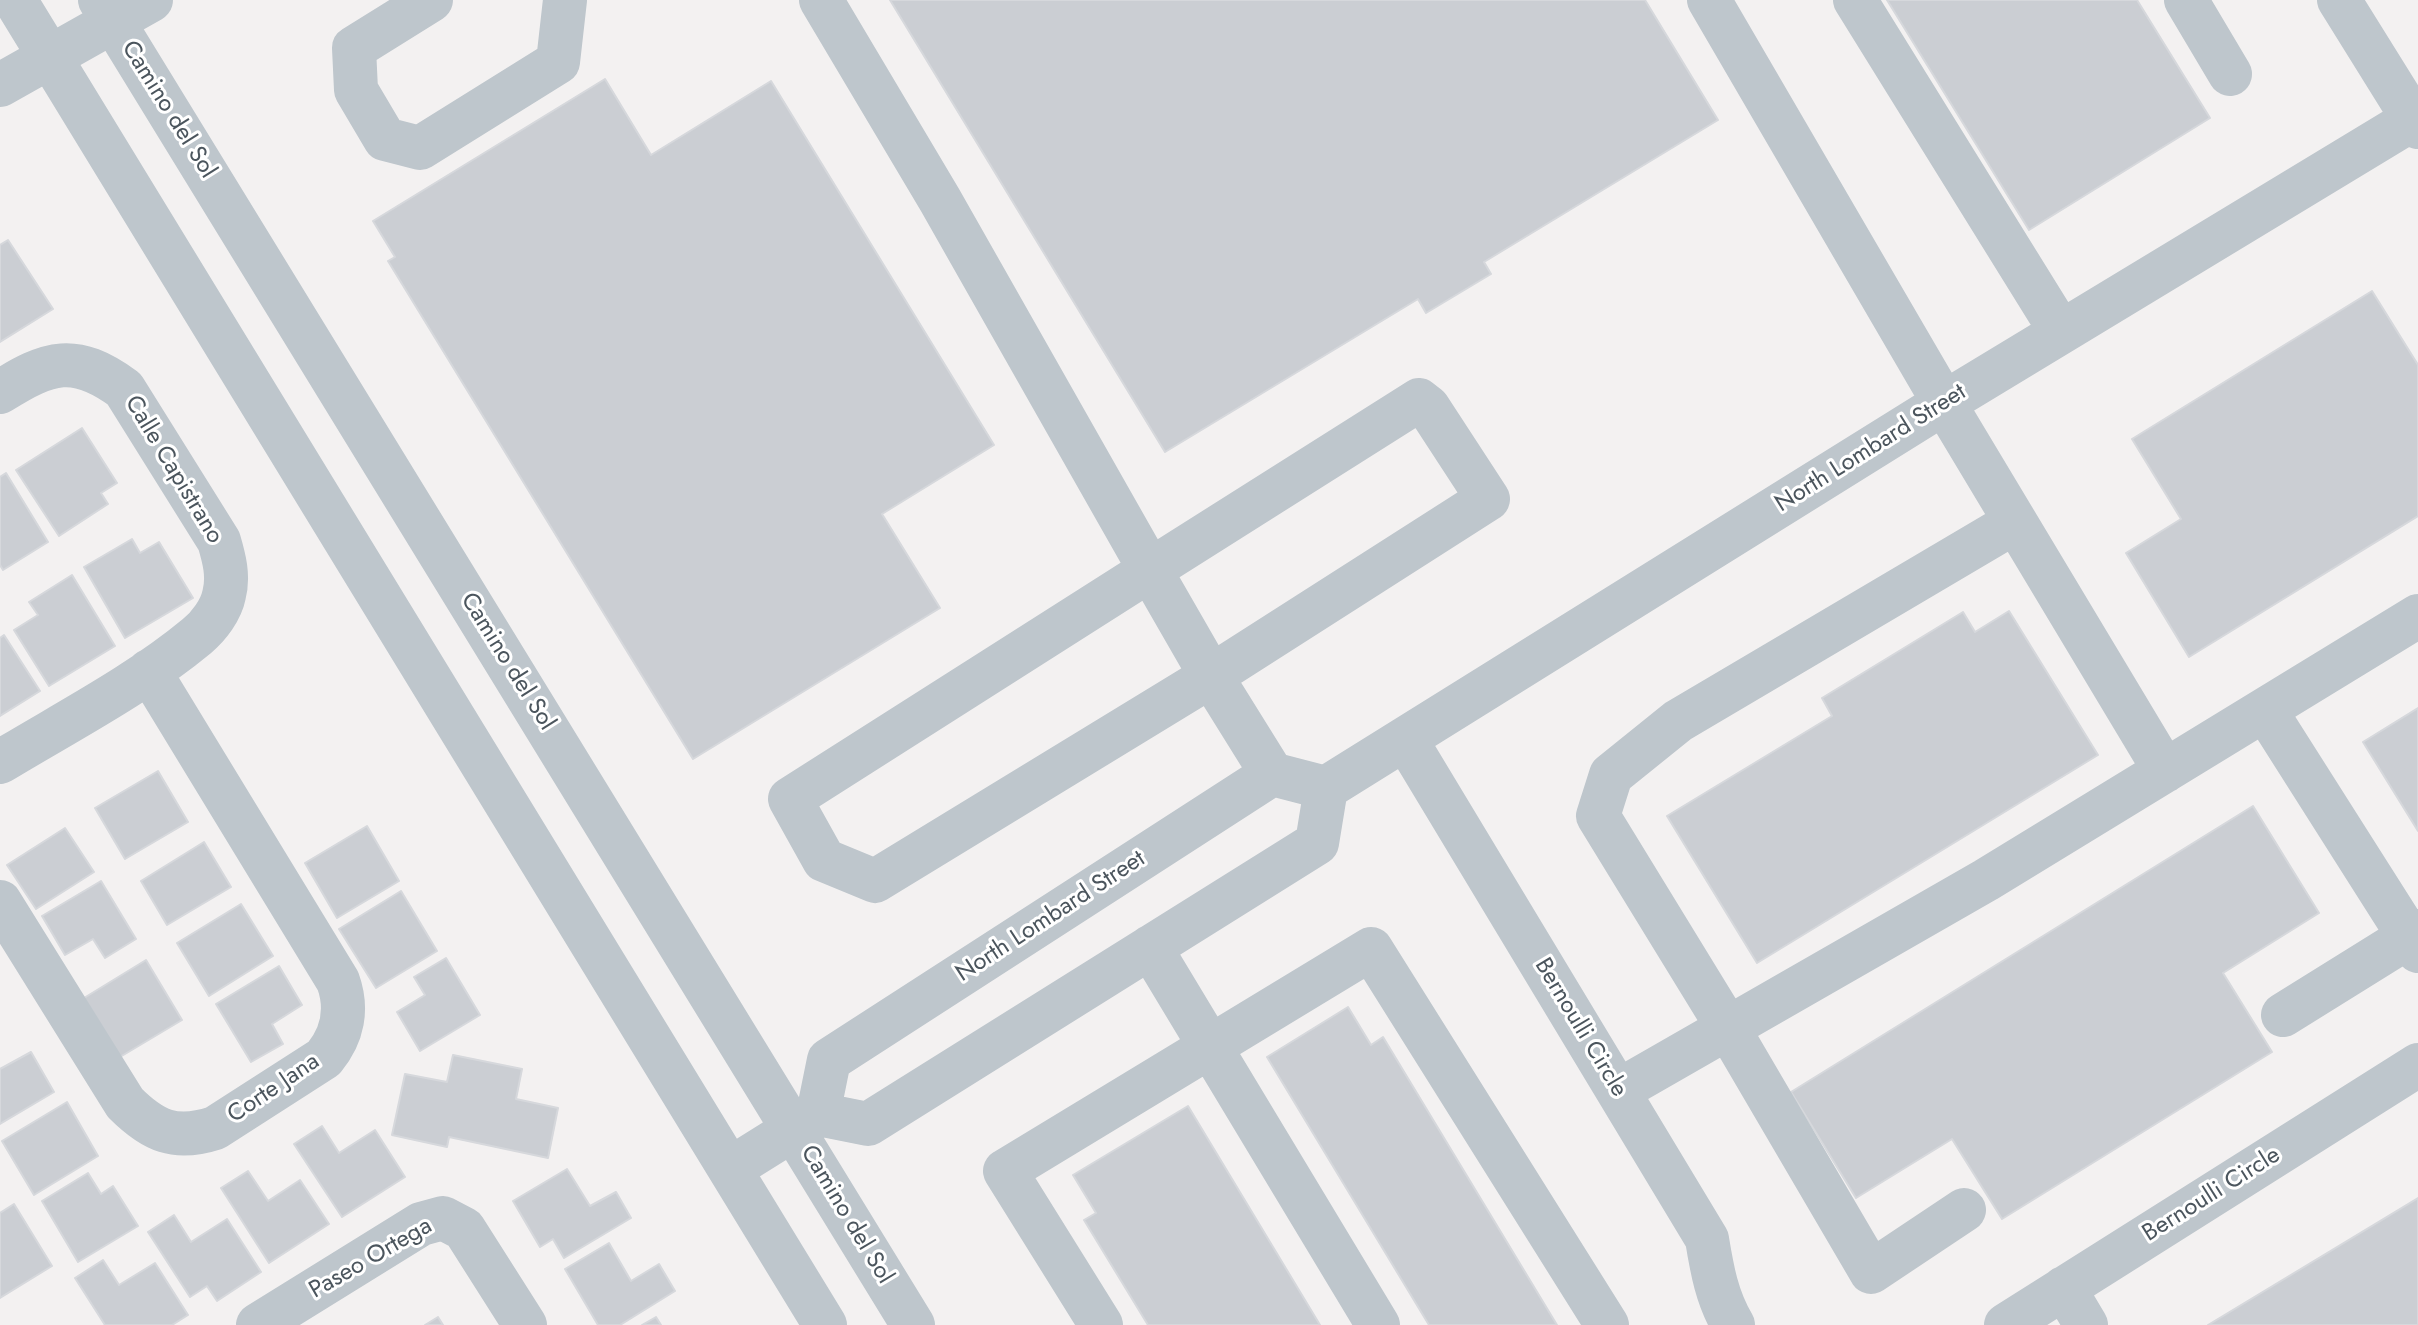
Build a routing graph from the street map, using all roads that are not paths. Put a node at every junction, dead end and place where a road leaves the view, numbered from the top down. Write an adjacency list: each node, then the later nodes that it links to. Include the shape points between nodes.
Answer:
1 (15, 0): 11 (street)
2 (151, 0): 10 (street)
3 (431, 0): 4 (street, via 354,48 356,90 385,139 420,148 558,62)
4 (565, 0)
5 (821, 0): 19 (street)
6 (1709, 0): 17 (street)
7 (1855, 0): 15 (street)
8 (2186, 0): 12 (street)
9 (2339, 0): 14 (street)
10 (107, 11): 11 (street); 37 (street, Camino del Sol)
11 (50, 57): 13 (street); 38 (street)
12 (2230, 74)
13 (0, 85)
14 (2416, 121): 15 (street, North Lombard Street)
15 (2061, 332): 17 (street, North Lombard Street)
16 (0, 392): 21 (street, Calle Capistrano, via 46,367 74,365 101,372 124,389 219,541 226,567 217,613 200,634)
17 (1944, 403): 18 (street); 24 (street, North Lombard Street)
18 (2015, 522): 26 (street); 33 (street, via 1678,721 1611,775 1598,816)
19 (1150, 570): 22 (street); 22 (street, via 1419,400 1488,499); 22 (street, via 790,799 824,860 875,881)
20 (2418, 616): 23 (street)
21 (149, 671): 25 (street, Calle Capistrano); 29 (street, Corte Jana, via 338,981 344,1020 334,1046 324,1058 215,1128 170,1134 144,1122 125,1103)
22 (1211, 676): 27 (street)
23 (2265, 710): 26 (street); 30 (street)
24 (1406, 740): 28 (street, North Lombard Street); 36 (street, Bernoulli Circle)
25 (0, 762)
26 (2165, 771): 33 (street)
27 (1272, 774): 28 (street); 37 (street, North Lombard Street, via 829,1060)
28 (1326, 788): 31 (street, via 1317,843)
29 (0, 902)
30 (2415, 940): 32 (street)
31 (1150, 947): 34 (street); 37 (street, via 868,1124)
32 (2283, 1015)
33 (1728, 1028): 36 (street); 39 (street, via 1871,1272)
34 (1211, 1046): 46 (street, via 1005,1171); 47 (street); 48 (street, via 1371,949)
35 (2418, 1065): 40 (street, Bernoulli Circle)
36 (1618, 1091): 41 (street, Bernoulli Circle, via 1707,1239)
37 (806, 1122): 38 (street); 45 (street, Camino del Sol)
38 (730, 1169): 44 (street)
39 (1964, 1210)
40 (2064, 1288): 49 (street, Bernoulli Circle); 50 (street)
41 (1730, 1324)
42 (258, 1325): 43 (street, Paseo Ortega, via 421,1224 443,1218 464,1229)
43 (525, 1325)
44 (825, 1325)
45 (913, 1325)
46 (1101, 1325)
47 (1378, 1325)
48 (1607, 1325)
49 (2006, 1325)
50 (2086, 1325)

